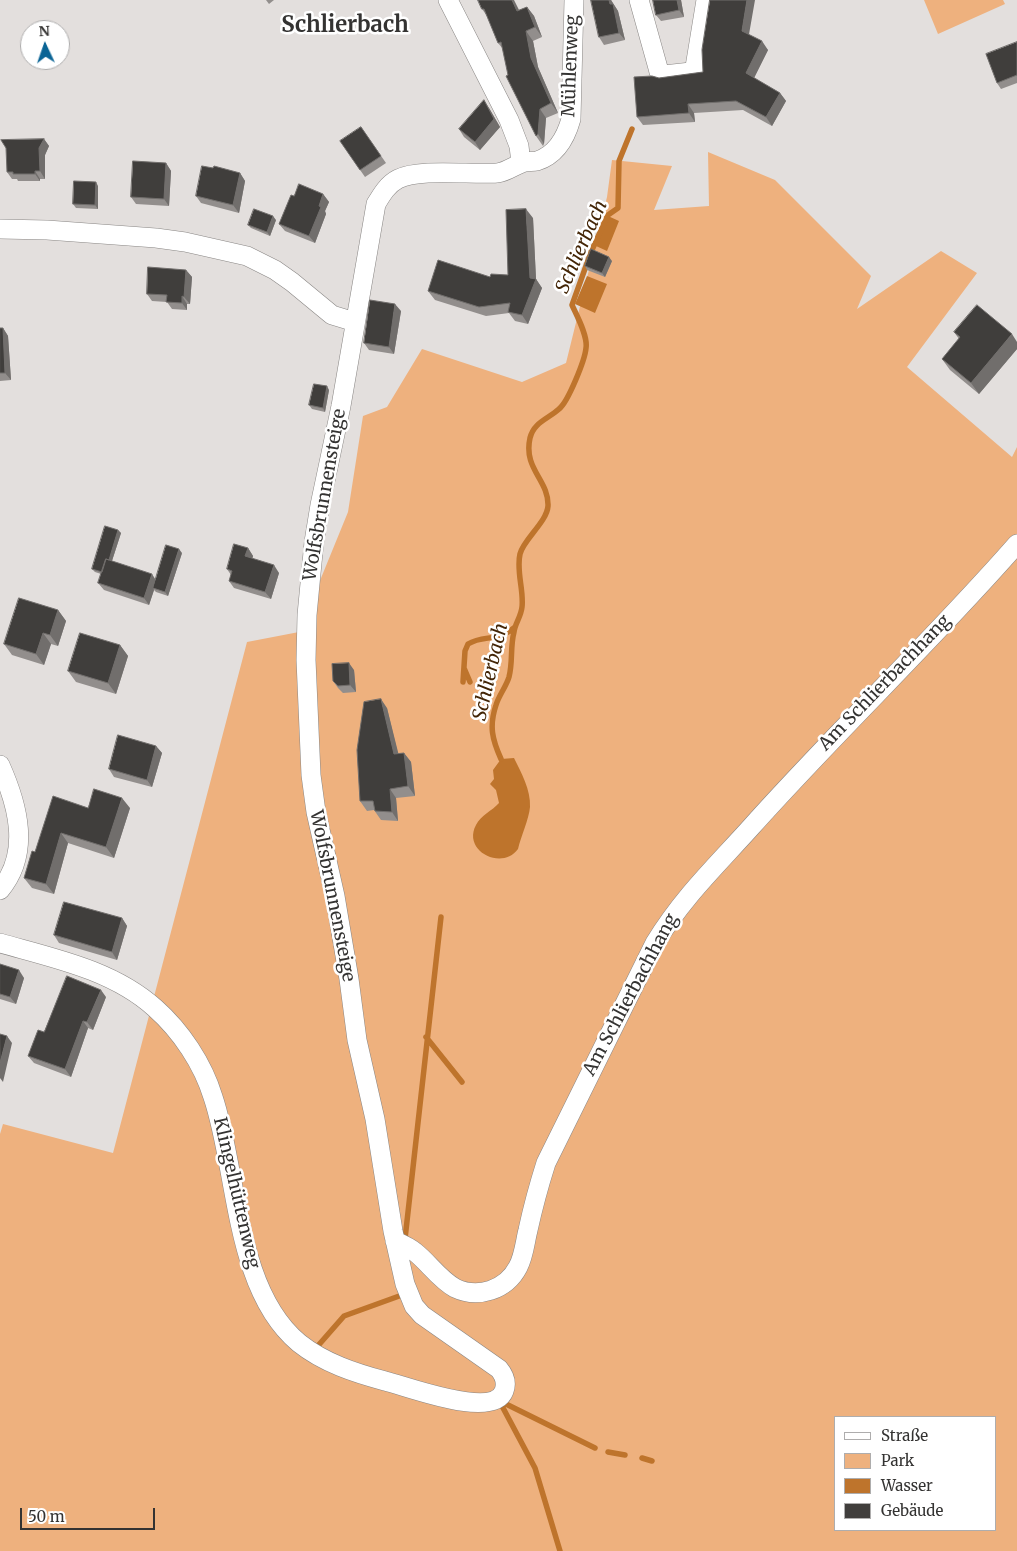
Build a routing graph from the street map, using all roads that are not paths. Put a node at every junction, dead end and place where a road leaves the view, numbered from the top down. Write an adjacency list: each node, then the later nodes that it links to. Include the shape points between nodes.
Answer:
1 (448, 0): 5 (street, via 509,120 519,146)
2 (574, 0): 5 (street, Mühlenweg, via 568,131 552,152 536,161)
3 (639, 0): 4 (street, via 659,72 664,75 688,73 695,67)
4 (706, 0)
5 (521, 163): 7 (street, Wolfsbrunnensteige, via 498,173 410,175 391,184 383,192 375,210)
6 (0, 229): 7 (street, via 156,238 247,256 275,270 332,315)
7 (355, 322): 12 (street, Wolfsbrunnensteige, via 314,542 306,660 311,776)
8 (1017, 544): 12 (street, Am Schlierbachhang, via 796,776 696,885 669,920 546,1163 521,1260 509,1279 488,1291 466,1292 445,1282 416,1253)
9 (0, 765): 10 (street, via 16,808 19,838 15,865)
10 (0, 890)
11 (0, 943): 12 (street, Klingelhüttenweg, via 58,960 122,985 156,1009 179,1033 213,1095 254,1272 273,1312 298,1342 338,1366 442,1397 478,1403 498,1399 505,1386 499,1369 431,1322 414,1306)
12 (395, 1241)

